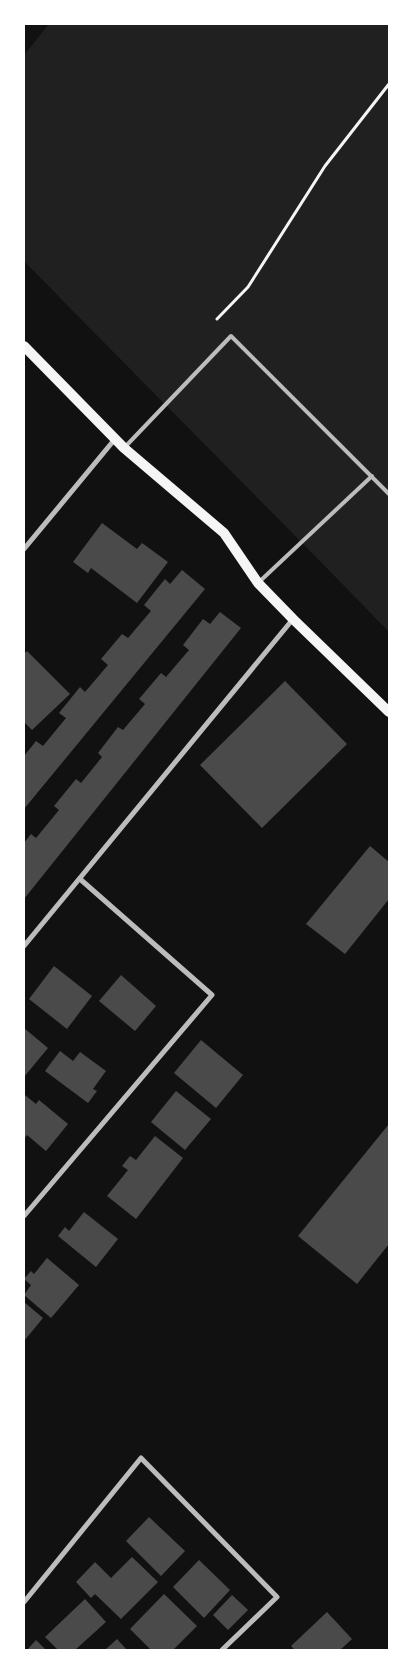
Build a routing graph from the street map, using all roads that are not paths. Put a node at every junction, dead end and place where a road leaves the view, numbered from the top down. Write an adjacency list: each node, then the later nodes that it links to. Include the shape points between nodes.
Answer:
1 (24, 346): 2 (main road)
2 (115, 438): 3 (main road); 6 (street)
3 (124, 448): 4 (lane, via 231,336); 7 (main road, via 224,533)
4 (372, 476): 5 (lane); 7 (lane)
5 (389, 494)
6 (24, 549)
7 (258, 583): 8 (main road)
8 (293, 619): 9 (main road); 10 (street)
9 (389, 712)
10 (80, 879): 11 (street); 12 (street, via 212,995)
11 (24, 946)
12 (24, 1216)
13 (24, 1602): 14 (street, via 141,1458 277,1596)
14 (222, 1650)

